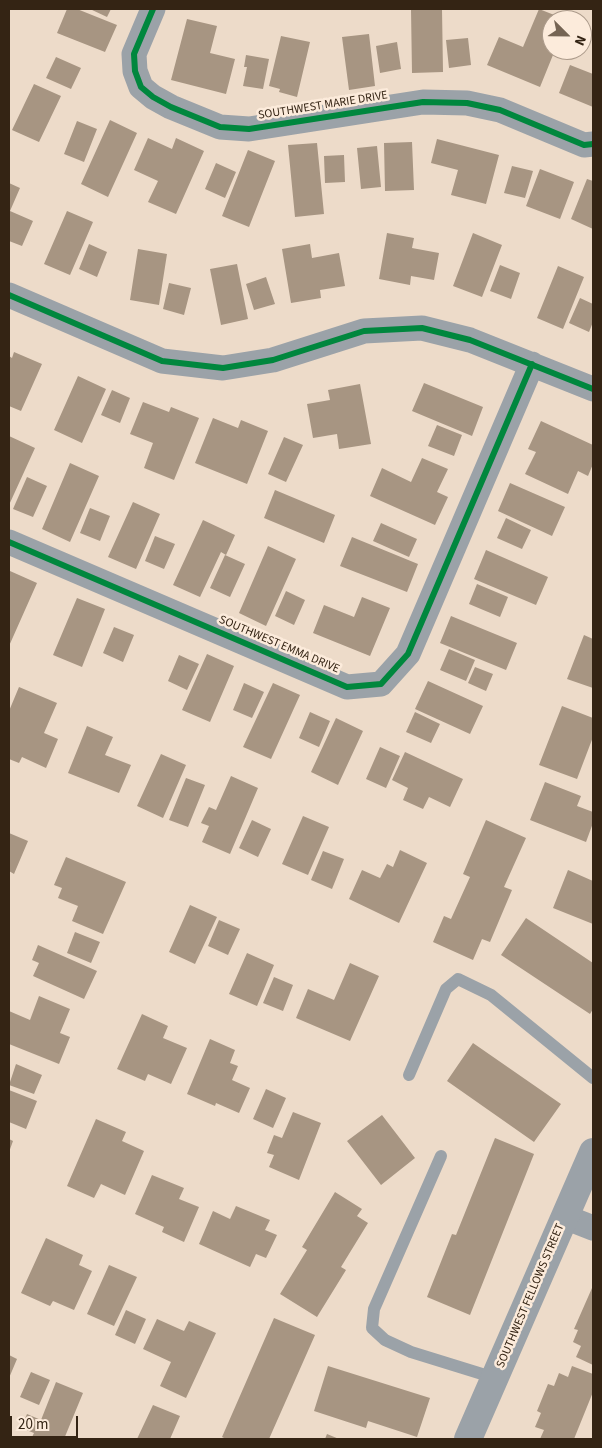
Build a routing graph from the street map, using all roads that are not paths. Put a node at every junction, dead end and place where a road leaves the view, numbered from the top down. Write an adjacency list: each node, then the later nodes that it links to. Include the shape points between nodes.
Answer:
1 (153, 9): 2 (street, SOUTHWEST MARIE DRIVE, via 134,54 134,71 141,87 171,107 220,127 249,129 423,102 467,104 500,110 584,145)
2 (593, 144)
3 (9, 295): 4 (street, via 162,360 223,368 272,360 364,330 422,328 470,340)
4 (532, 364): 5 (street); 6 (street, SOUTHWEST EMMA DRIVE, via 408,654 381,684 347,687)
5 (593, 389)
6 (9, 542)
7 (409, 1075): 8 (lane, via 446,989 458,978 491,995)
8 (593, 1078)
9 (593, 1152): 11 (street, SOUTHWEST FELLOWS STREET)
10 (441, 1156): 13 (lane, via 374,1310 372,1328 385,1340 411,1352)
11 (565, 1217): 12 (street); 13 (street, SOUTHWEST FELLOWS STREET)
12 (593, 1228)
13 (495, 1378): 14 (street, SOUTHWEST FELLOWS STREET)
14 (468, 1439)

